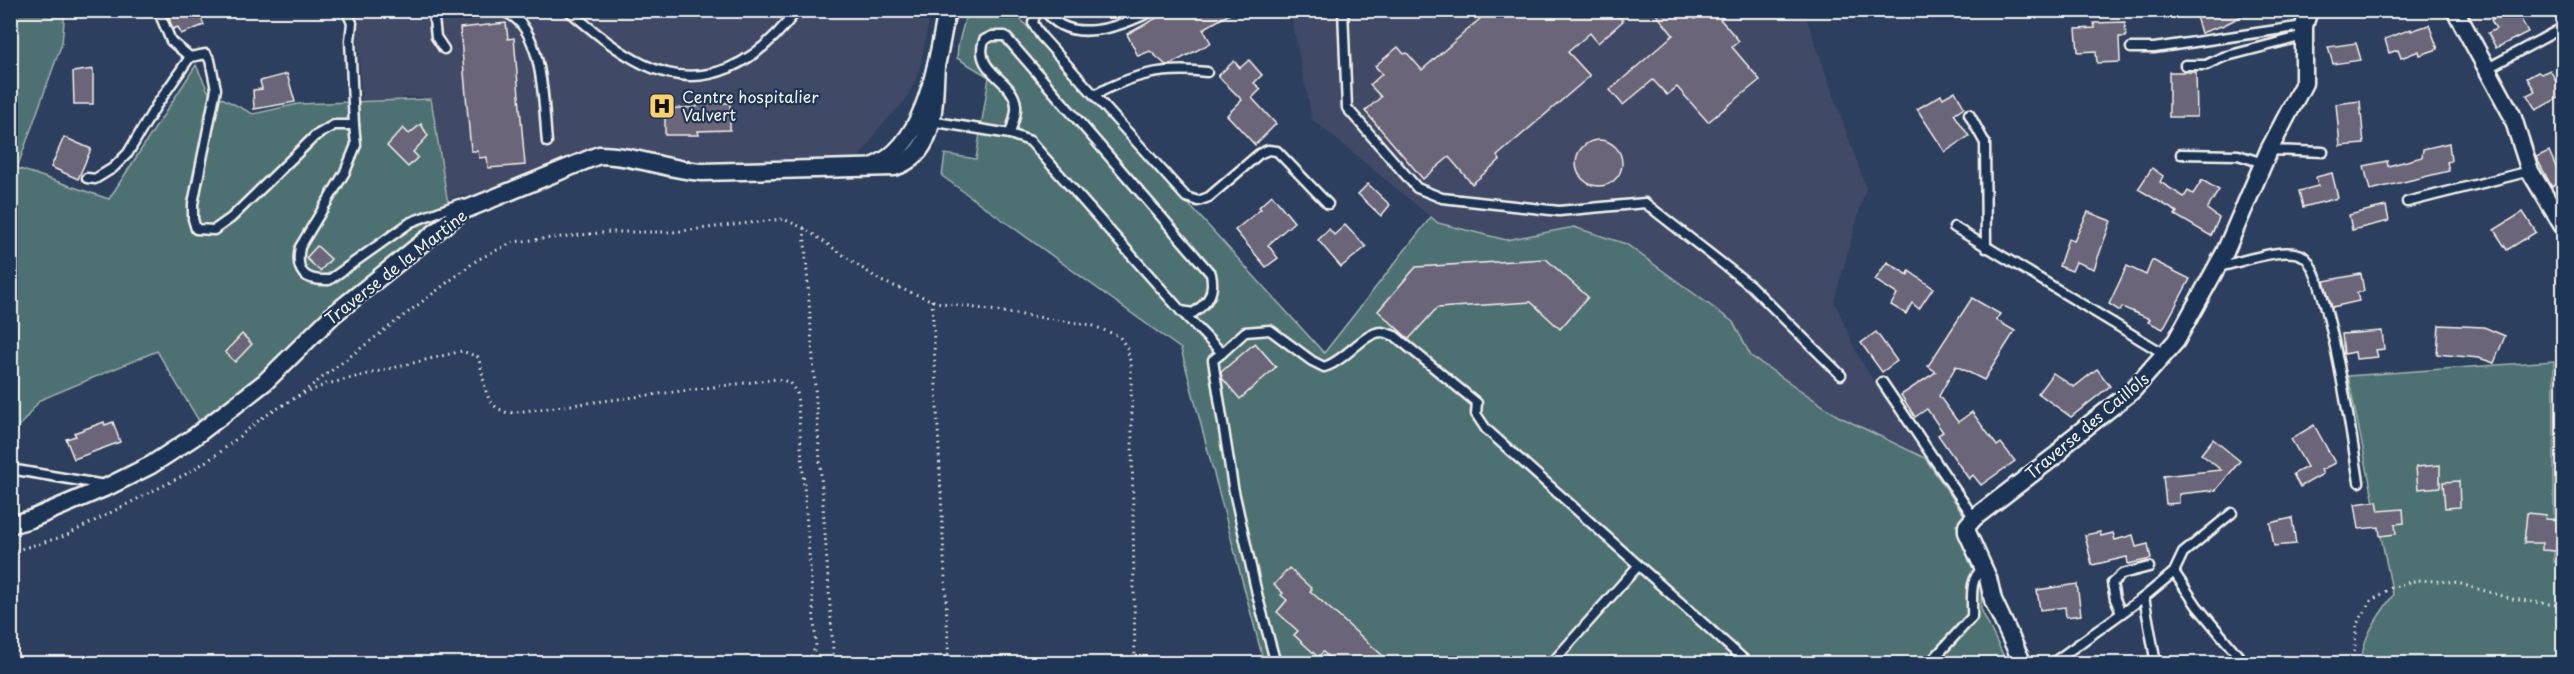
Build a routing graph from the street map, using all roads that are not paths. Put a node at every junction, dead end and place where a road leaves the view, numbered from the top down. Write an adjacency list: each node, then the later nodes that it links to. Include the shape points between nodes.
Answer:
1 (158, 10): 17 (lane, via 171,40)
2 (346, 10): 24 (lane, via 352,23)
3 (433, 10): 16 (lane, via 436,37)
4 (497, 10): 26 (lane, via 507,12 529,32 538,60)
5 (568, 10): 6 (lane, via 644,65 689,78 727,71 766,46)
6 (797, 10)
7 (947, 10): 23 (street, Traverse de la Martine)
8 (1036, 10): 21 (lane, via 1033,22 1041,36)
9 (1045, 10): 10 (lane, via 1051,21 1079,32 1137,19)
10 (1154, 10)
11 (1344, 10): 42 (lane, via 1347,108 1417,188 1442,198 1559,211 1644,203 1751,286)
12 (2455, 10): 19 (street)
13 (2310, 19): 15 (lane, via 2154,48); 18 (lane, via 2213,64); 29 (street, Traverse des Caillols, via 2304,83)
14 (2564, 27): 19 (lane)
15 (2132, 48)
16 (444, 49)
17 (190, 57): 24 (lane, via 206,54 216,89 193,204 196,229 214,230 231,218 315,136 334,124); 31 (lane, via 128,153 95,179)
18 (2185, 65)
19 (2488, 68): 30 (street, via 2517,126)
20 (1207, 72): 21 (lane, via 1161,70 1118,82)
21 (1094, 95): 33 (lane, via 1186,197 1198,201 1209,197 1268,150 1277,151)
22 (1969, 114): 37 (lane, via 1984,142)
23 (925, 120): 25 (lane); 34 (street, Traverse de la Martine, via 887,160 868,168 702,172 620,155 599,155)
24 (354, 125): 34 (lane, via 356,145 345,172 300,247 297,261 302,273 315,280 329,280 411,222 459,204)
25 (1010, 134): 39 (lane, via 1030,141); 39 (lane, via 1016,107 1013,97 983,61 980,51 984,40 992,36 1005,36 1210,274 1214,287 1206,304 1193,313)
26 (547, 142)
27 (2323, 152): 29 (lane)
28 (2181, 154): 29 (lane)
29 (2266, 156): 38 (street, Traverse des Caillols)
30 (2530, 171): 32 (lane); 35 (street)
31 (87, 178)
32 (2407, 202)
33 (1328, 204)
34 (475, 206): 46 (street, Traverse de la Martine, via 462,211 334,314 265,382 194,437)
35 (2563, 226)
36 (1954, 227): 37 (lane)
37 (1986, 248): 41 (lane)
38 (2217, 267): 41 (street, Traverse des Caillols); 45 (lane, via 2286,252 2302,255 2311,263 2331,326)
39 (1180, 311): 40 (lane)
40 (1222, 353): 50 (lane, via 1245,332 1270,330 1324,367 1335,364 1369,337 1381,332 1395,336 1477,403 1476,414 1486,429); 56 (lane, via 1213,360 1233,487)
41 (2166, 355): 48 (street, Traverse des Caillols, via 2132,391 2067,442 2059,453)
42 (1841, 375)
43 (1882, 382): 48 (lane)
44 (10, 470): 46 (lane)
45 (2359, 482)
46 (109, 486): 49 (street, Traverse de la Martine)
47 (2232, 513): 53 (lane, via 2183,553)
48 (1974, 518): 52 (street, via 1967,532)
49 (10, 525)
50 (1638, 566): 57 (lane); 58 (lane)
51 (2148, 567): 55 (lane, via 2122,574 2112,583)
52 (1983, 568): 59 (lane, via 1973,580 1972,617); 60 (street, via 1993,600)
53 (2174, 572): 54 (lane); 63 (lane)
54 (2144, 597): 55 (lane); 62 (lane)
55 (2121, 614): 61 (lane)
56 (1276, 663)
57 (1551, 663)
58 (1749, 663)
59 (1929, 663)
60 (2023, 663)
61 (2051, 663)
62 (2156, 663)
63 (2242, 663)

